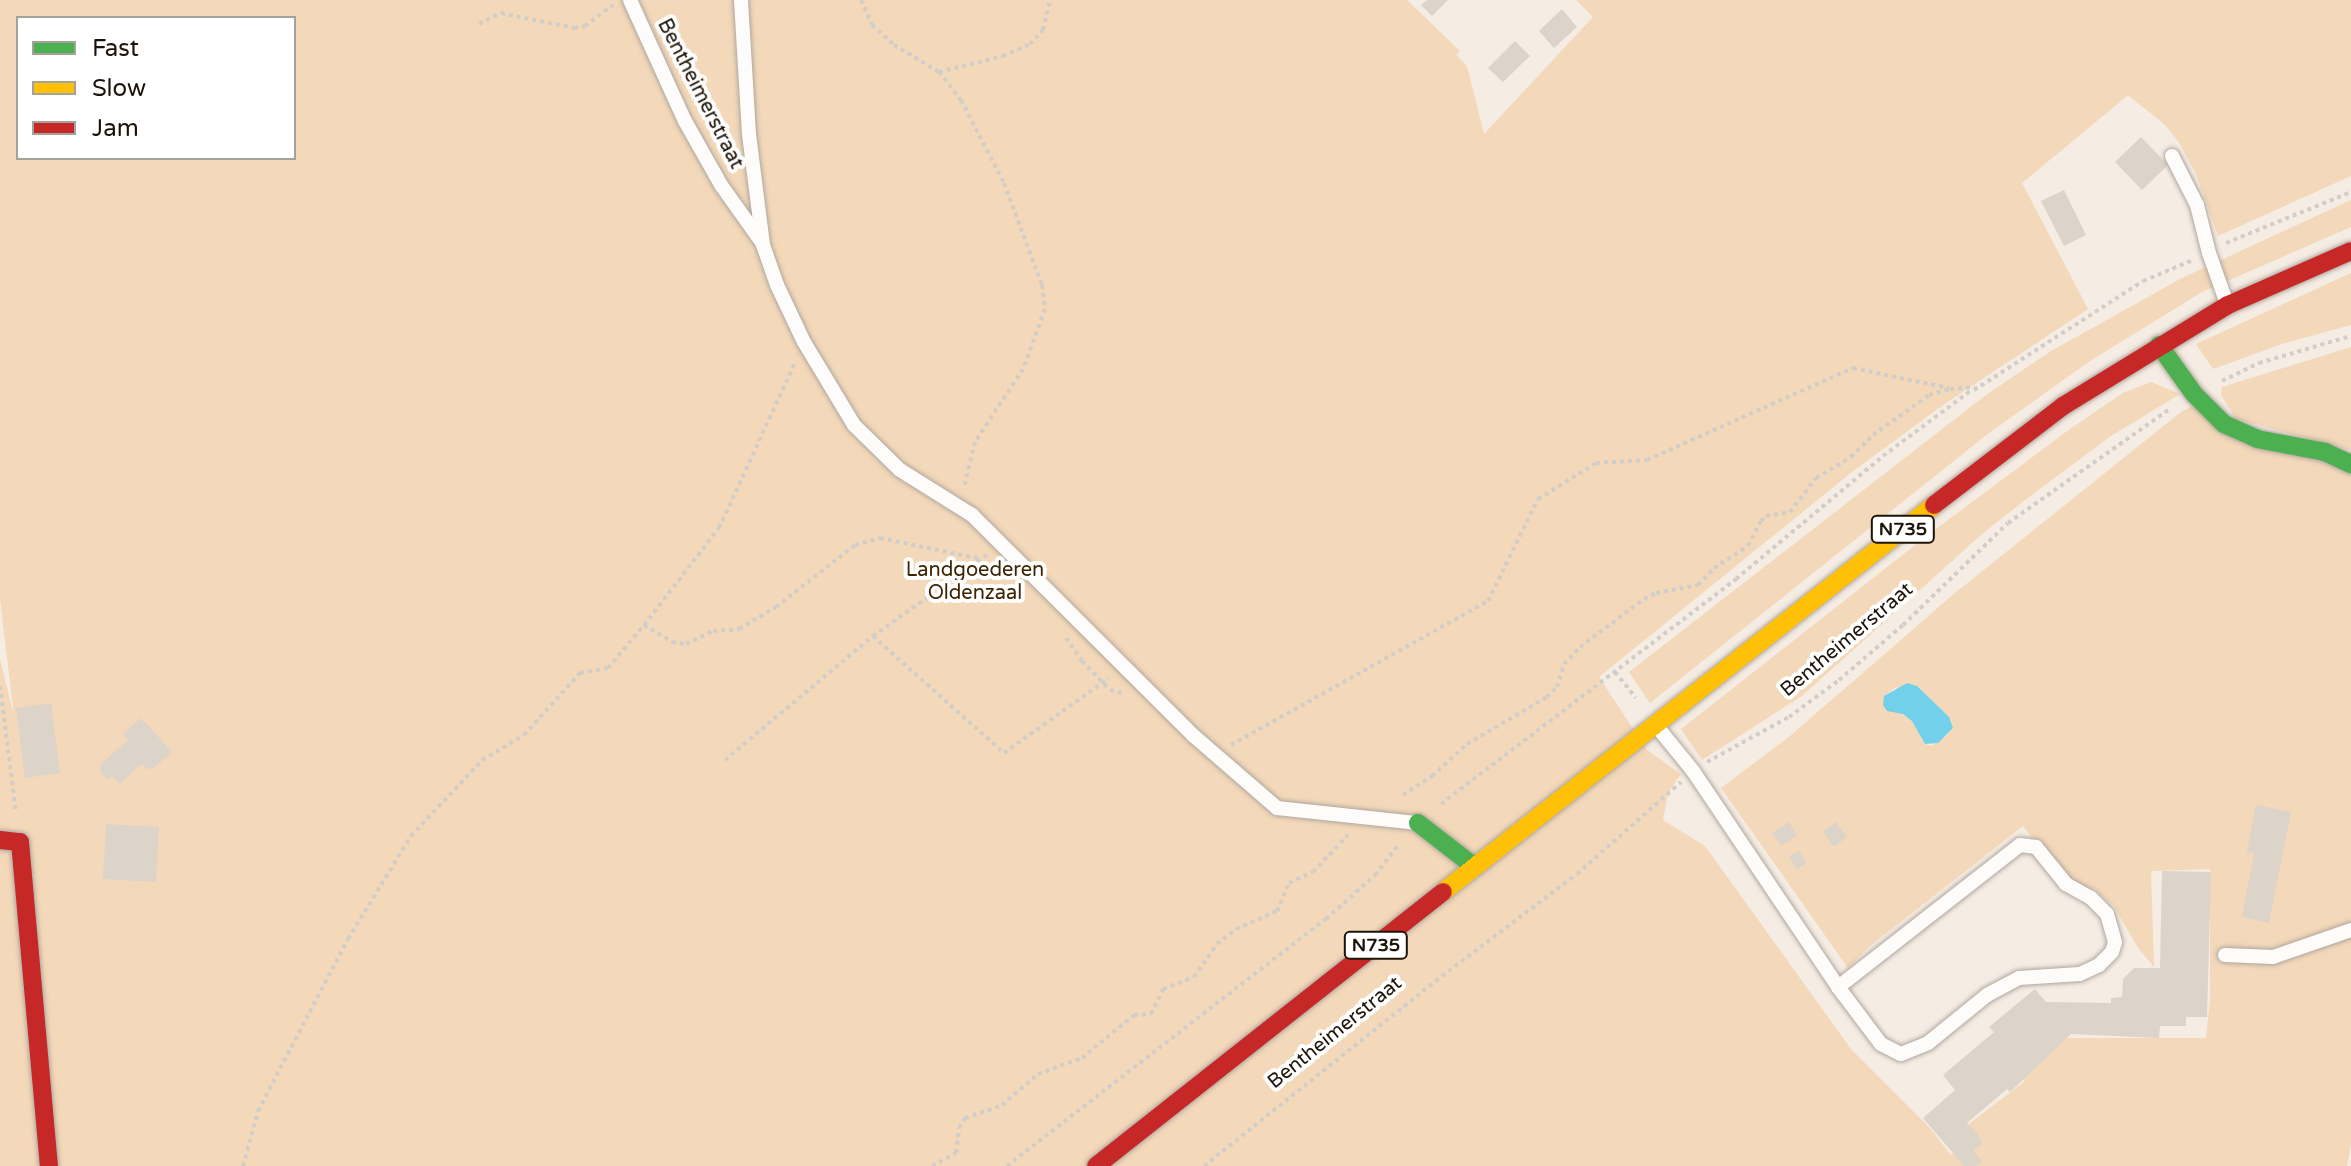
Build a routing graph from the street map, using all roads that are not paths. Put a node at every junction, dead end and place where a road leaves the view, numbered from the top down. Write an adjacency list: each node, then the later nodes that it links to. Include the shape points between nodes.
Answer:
1 (630, 0): 4 (lane, Bentheimerstraat, via 685,121)
2 (741, 0): 4 (lane, Bentheimerstraat, via 749,134)
3 (2172, 156): 6 (lane, via 2197,205)
4 (763, 245): 10 (lane, Bentheimerstraat, via 804,342 839,404 874,448 972,515 1215,755 1277,808)
5 (2351, 251): 6 (main road, N735)
6 (2228, 305): 7 (main road, N735)
7 (2159, 345): 8 (main road, via 2194,394 2224,424); 9 (main road, N735, via 2009,446)
8 (2351, 464)
9 (1656, 724): 12 (main road, N735); 15 (lane)
10 (1418, 823): 12 (main road)
11 (0, 840): 16 (main road, via 20,842)
12 (1475, 867): 17 (main road, N735)
13 (2351, 930): 14 (lane, via 2273,957)
14 (2225, 955)
15 (1838, 987): 15 (lane, via 1881,1044 1901,1054 1928,1043 1987,995 2019,978 2080,974 2099,965 2115,942 2107,914 2066,884 2036,847 2020,845)
16 (49, 1166)
17 (1096, 1166)

